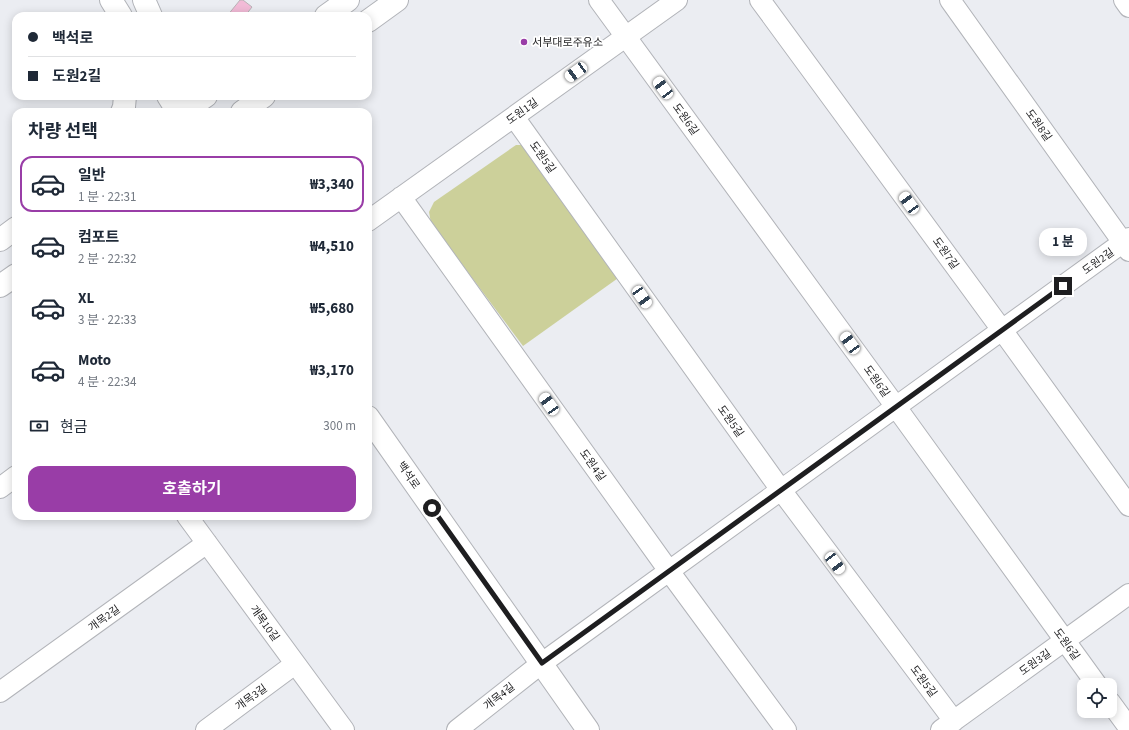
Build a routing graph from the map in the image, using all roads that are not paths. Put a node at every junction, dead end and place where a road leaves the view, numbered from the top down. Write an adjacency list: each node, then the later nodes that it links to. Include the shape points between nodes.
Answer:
1 (110, 0): 10 (main road); 11 (main road)
2 (348, 0): 12 (main road)
3 (397, 0): 13 (main road)
4 (599, 0): 14 (street, 도원6길)
5 (677, 0): 14 (street, 도원1길)
6 (760, 0): 27 (street, 도원7길)
7 (950, 0): 24 (street, 도원8길)
8 (1124, 0): 9 (street)
9 (1129, 7)
10 (112, 12)
11 (118, 12)
12 (332, 12)
13 (372, 18)
14 (625, 37): 19 (street, 도원1길); 28 (street, 도원6길)
15 (200, 100): 17 (main road)
16 (258, 100): 18 (main road)
17 (189, 108)
18 (248, 108)
19 (514, 117): 20 (street, 도원1길); 32 (street, 도원5길)
20 (401, 197): 21 (street, 도원1길); 36 (street, 도원4길)
21 (372, 218)
22 (12, 231): 23 (main road)
23 (0, 240)
24 (1127, 244): 27 (street, 도원2길)
25 (12, 278): 26 (main road)
26 (0, 286)
27 (1002, 330): 28 (street, 도원2길); 33 (street, 도원7길)
28 (896, 407): 32 (street, 도원2길); 38 (street, 도원6길)
29 (372, 423): 39 (main road, 백석로)
30 (12, 479): 31 (street)
31 (0, 488)
32 (781, 490): 36 (street, 도원2길); 44 (street, 도원5길)
33 (1129, 506)
34 (190, 520): 35 (street, 개목10길)
35 (207, 543): 40 (street, 개목10길); 42 (street, 개목2길)
36 (669, 571): 39 (street, 도원2길); 50 (street, 도원4길)
37 (1129, 594): 38 (street, 도원3길)
38 (1064, 641): 41 (street, 도원6길); 44 (street, 도원3길)
39 (542, 663): 48 (street, 개목4길); 49 (main road, 백석로)
40 (295, 664): 46 (street, 개목3길); 47 (street, 개목10길)
41 (1092, 678)
42 (0, 692)
43 (1117, 712): 45 (street)
44 (948, 725)
45 (1129, 728)
46 (206, 730)
47 (344, 730)
48 (456, 730)
49 (588, 730)
50 (786, 730)

